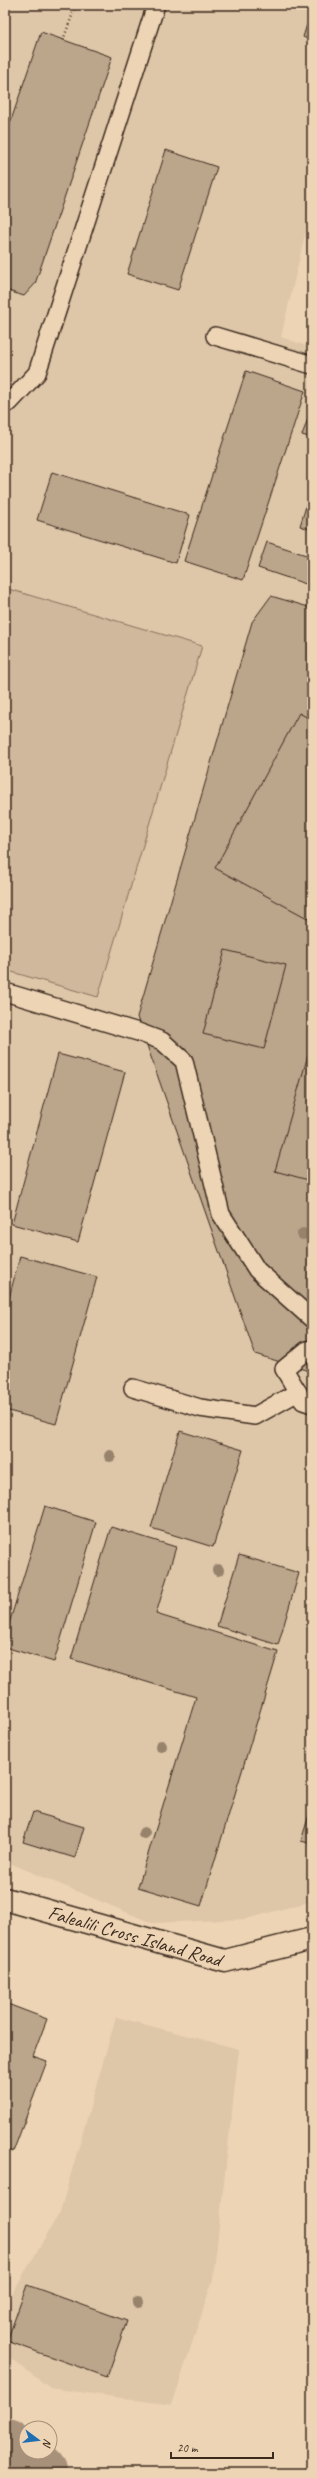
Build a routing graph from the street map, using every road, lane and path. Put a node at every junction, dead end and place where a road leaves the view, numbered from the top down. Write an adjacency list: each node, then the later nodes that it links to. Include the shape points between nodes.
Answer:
1 (76, 5): 3 (path)
2 (156, 5): 6 (lane, via 37,373 10,402)
3 (63, 40)
4 (215, 336): 5 (lane)
5 (312, 365)
6 (5, 404)
7 (5, 992): 8 (lane, via 162,1041 184,1061 221,1214 257,1270)
8 (312, 1319)
9 (312, 1349): 11 (lane, via 307,1350 284,1369)
10 (133, 1388): 11 (lane, via 200,1408 255,1416)
11 (298, 1392): 12 (lane, via 303,1401)
12 (312, 1404)
13 (5, 1899): 14 (main road, Falealili Cross Island Road, via 225,1961)
14 (312, 1939)

